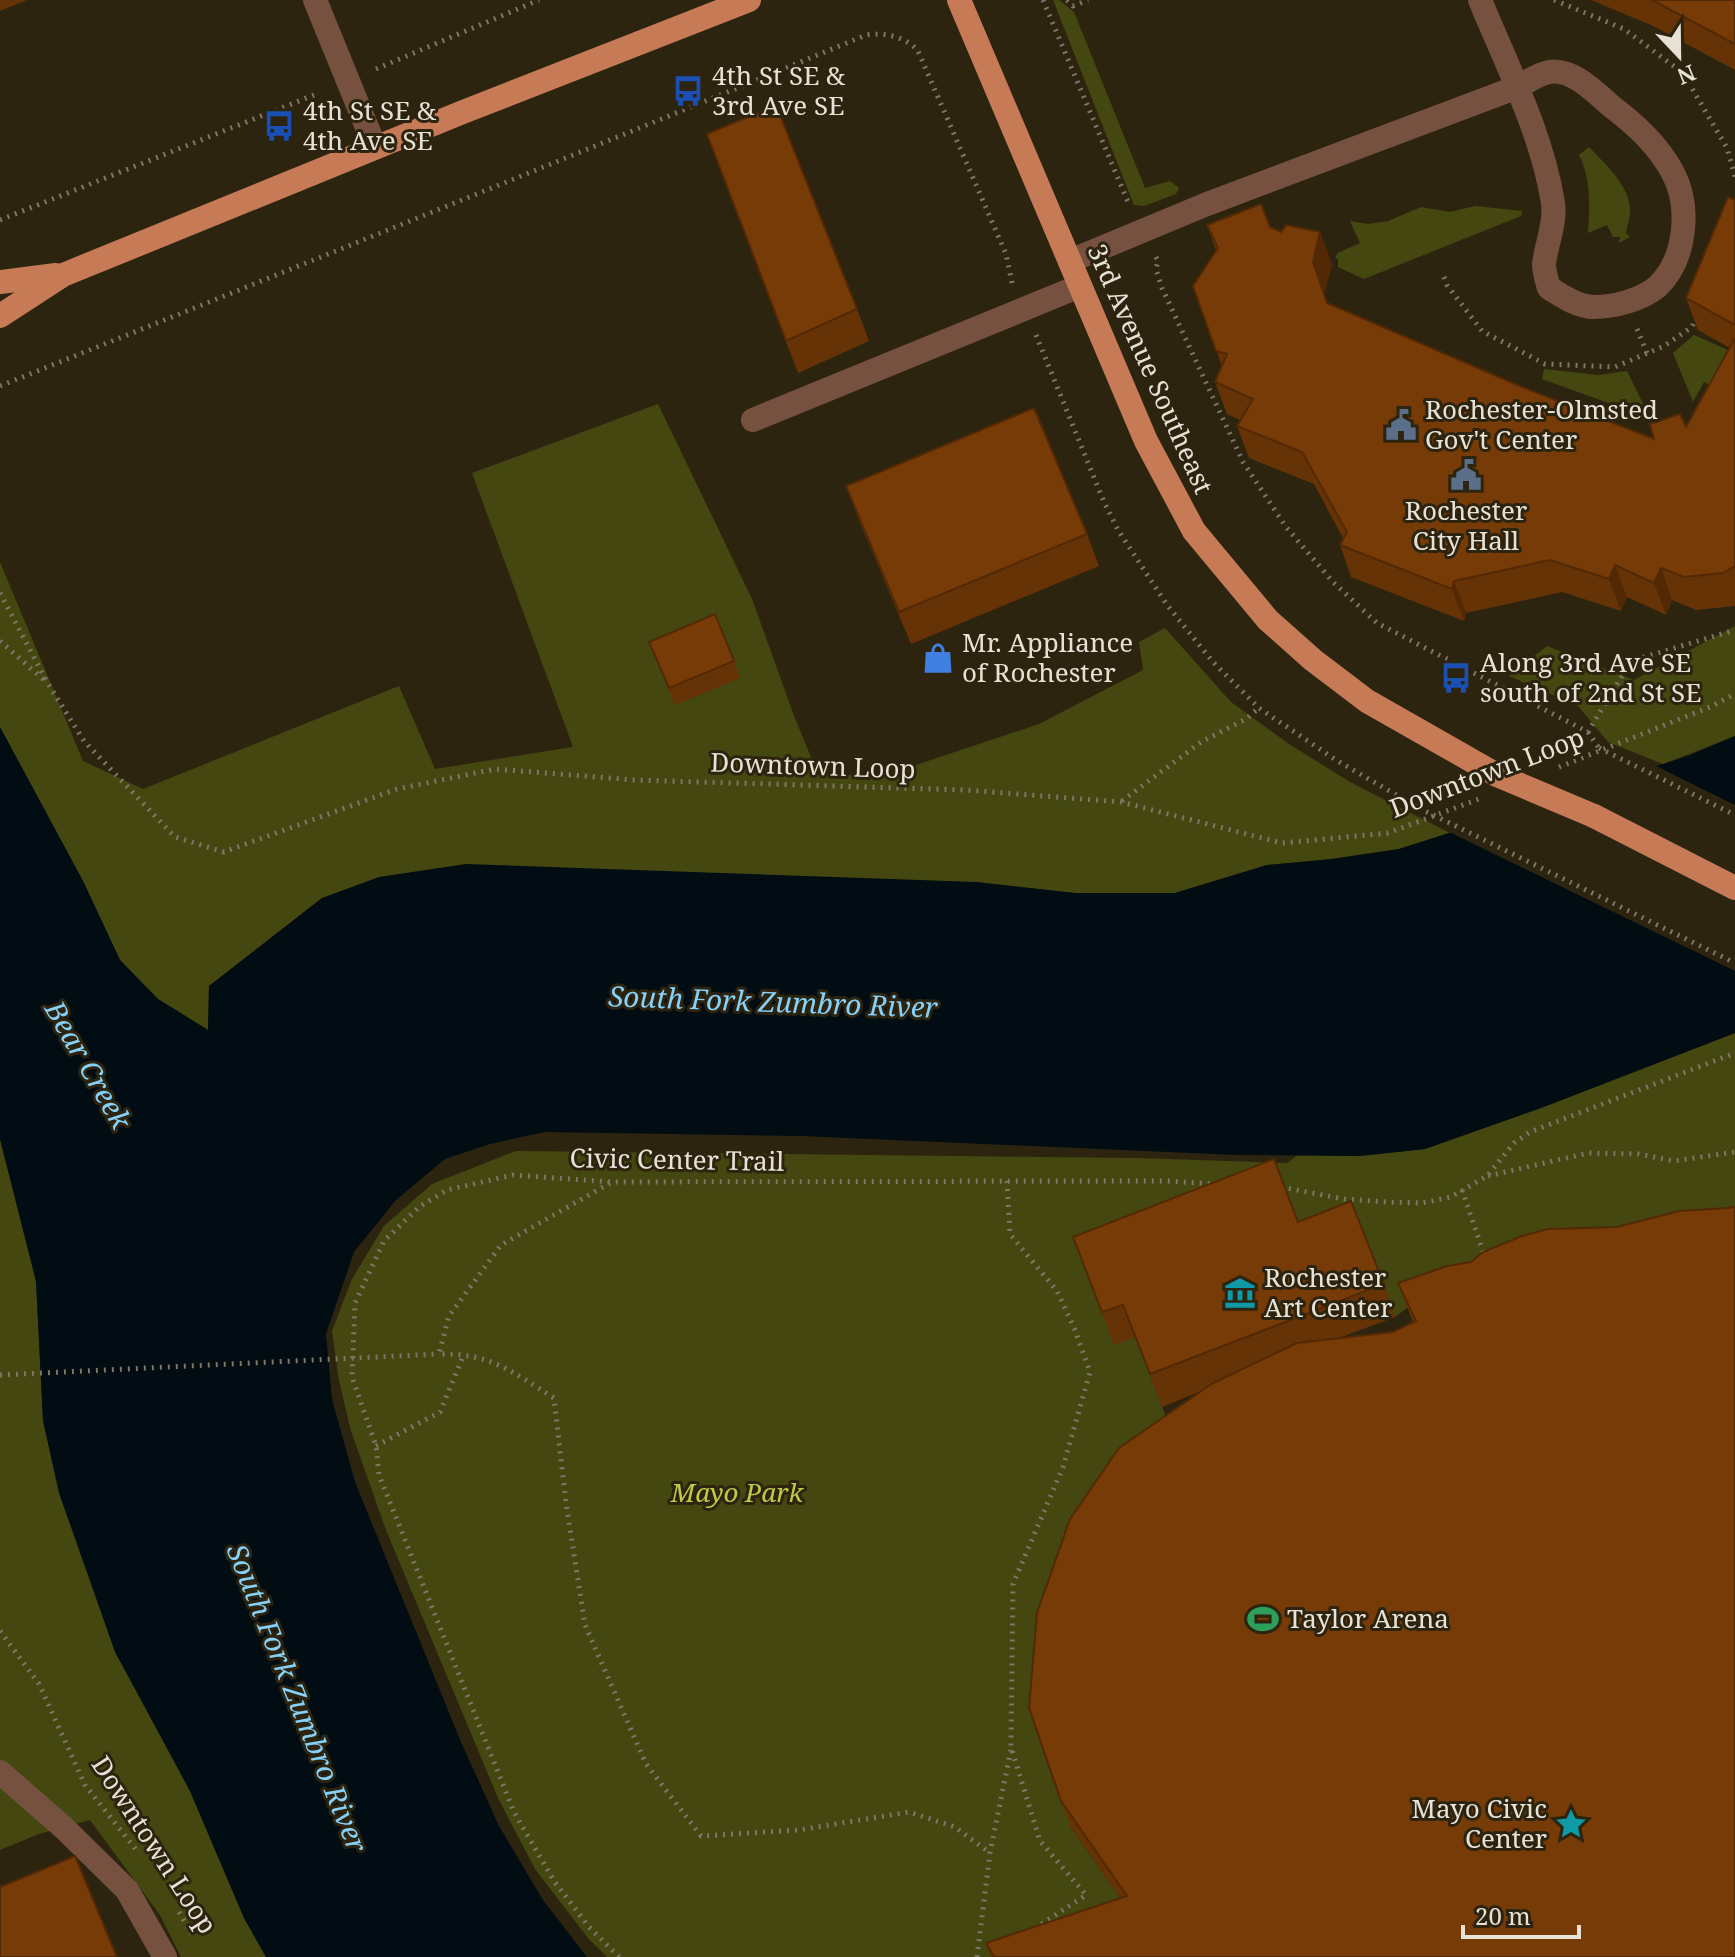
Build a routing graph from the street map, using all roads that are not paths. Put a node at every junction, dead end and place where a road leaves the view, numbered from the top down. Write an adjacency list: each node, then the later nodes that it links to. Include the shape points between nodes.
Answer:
1 (315, 0): 6 (street)
2 (749, 0): 6 (main road)
3 (959, 0): 7 (main road, 3rd Avenue Southeast)
4 (1480, 0): 5 (street)
5 (1515, 88): 5 (street, via 1547,167 1554,209 1544,268 1549,288 1591,308 1626,303 1655,288 1671,270 1682,240 1684,206 1674,174 1644,132 1568,73 1549,72); 7 (street)
6 (375, 147): 8 (main road)
7 (1070, 261): 10 (main road, 3rd Avenue Southeast)
8 (63, 275): 9 (main road); 11 (main road)
9 (0, 282)
10 (1080, 286): 12 (street); 13 (main road, 3rd Avenue Southeast, bridge, via 1146,441 1194,531 1268,620 1367,701 1494,784 1594,816)
11 (0, 316)
12 (753, 420)
13 (1735, 888)
14 (0, 1772): 15 (street, via 127,1890)
15 (165, 1957)

